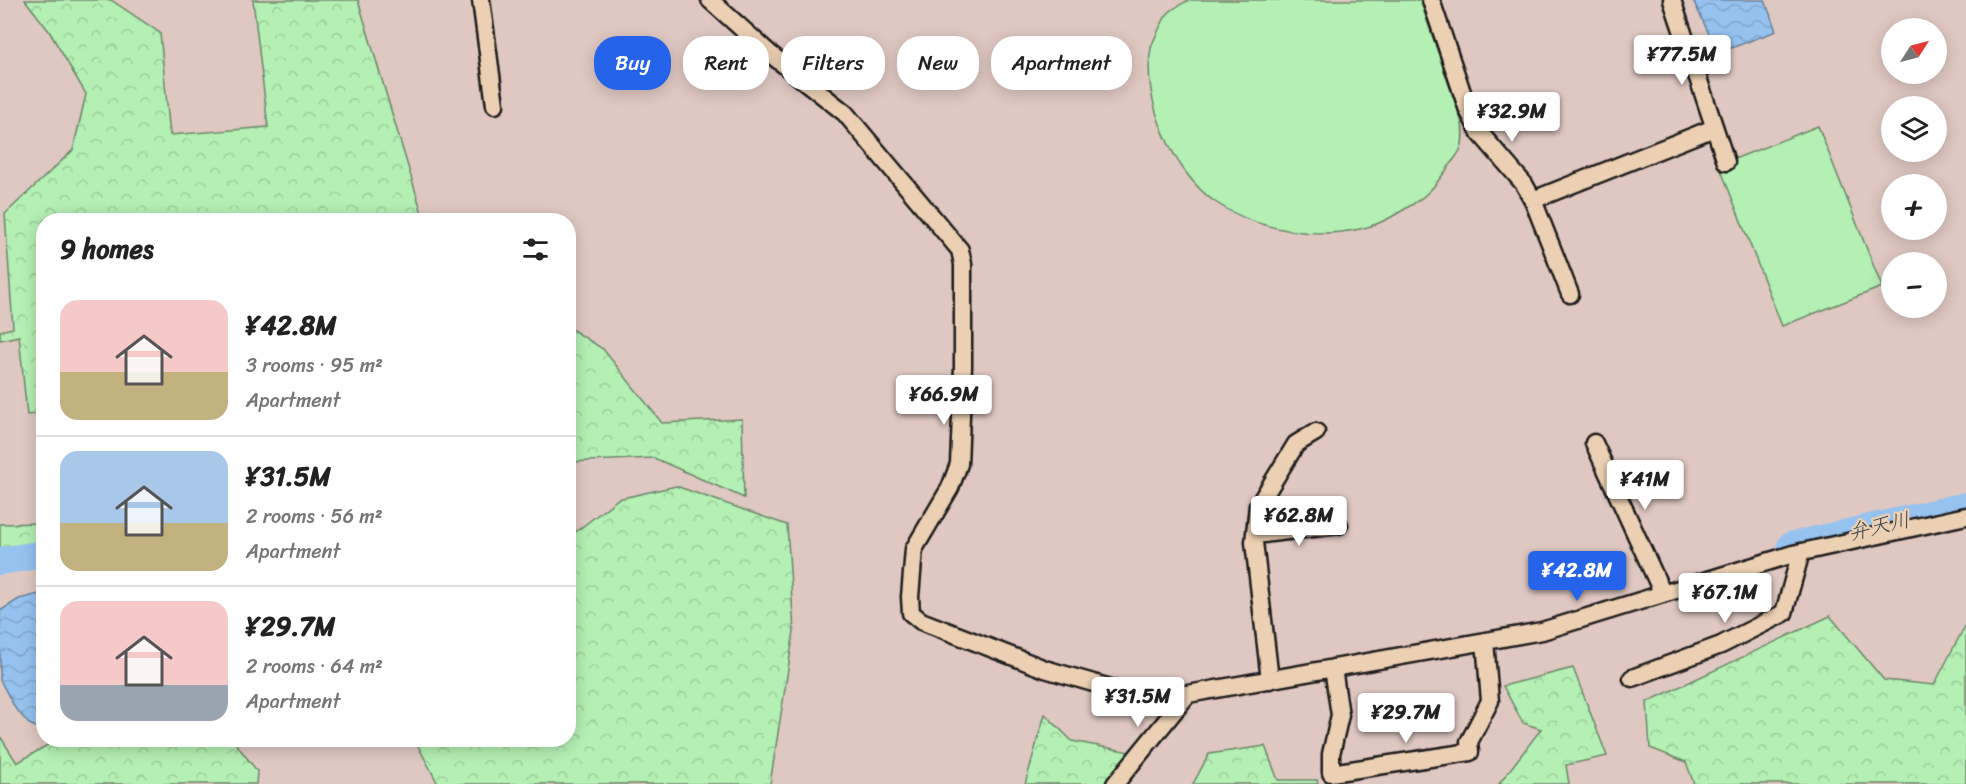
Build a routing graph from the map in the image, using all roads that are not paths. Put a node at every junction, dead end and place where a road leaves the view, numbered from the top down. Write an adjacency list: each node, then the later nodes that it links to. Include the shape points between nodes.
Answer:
1 (481, 0): 5 (street)
2 (710, 0): 21 (street, via 845,113 960,249 963,367 959,464 950,488 914,549 912,613 921,621 1045,669 1121,691)
3 (1431, 0): 8 (street, via 1468,110 1480,133)
4 (1672, 0): 6 (street)
5 (495, 105)
6 (1714, 128): 7 (street); 8 (street)
7 (1726, 162)
8 (1533, 200): 9 (street)
9 (1570, 294)
10 (1316, 432): 14 (street, via 1296,444 1258,507)
11 (1594, 443): 16 (street)
12 (1966, 516): 15 (street)
13 (1339, 525): 14 (street)
14 (1255, 535): 20 (street)
15 (1801, 552): 16 (street); 19 (street, via 1785,614 1721,645)
16 (1664, 594): 17 (street, via 1542,631)
17 (1485, 641): 18 (street); 18 (street, via 1490,701 1469,742 1470,752 1331,773 1340,715)
18 (1333, 668): 20 (street)
19 (1632, 678)
20 (1270, 680): 21 (street)
21 (1188, 694): 22 (street)
22 (1115, 784)

